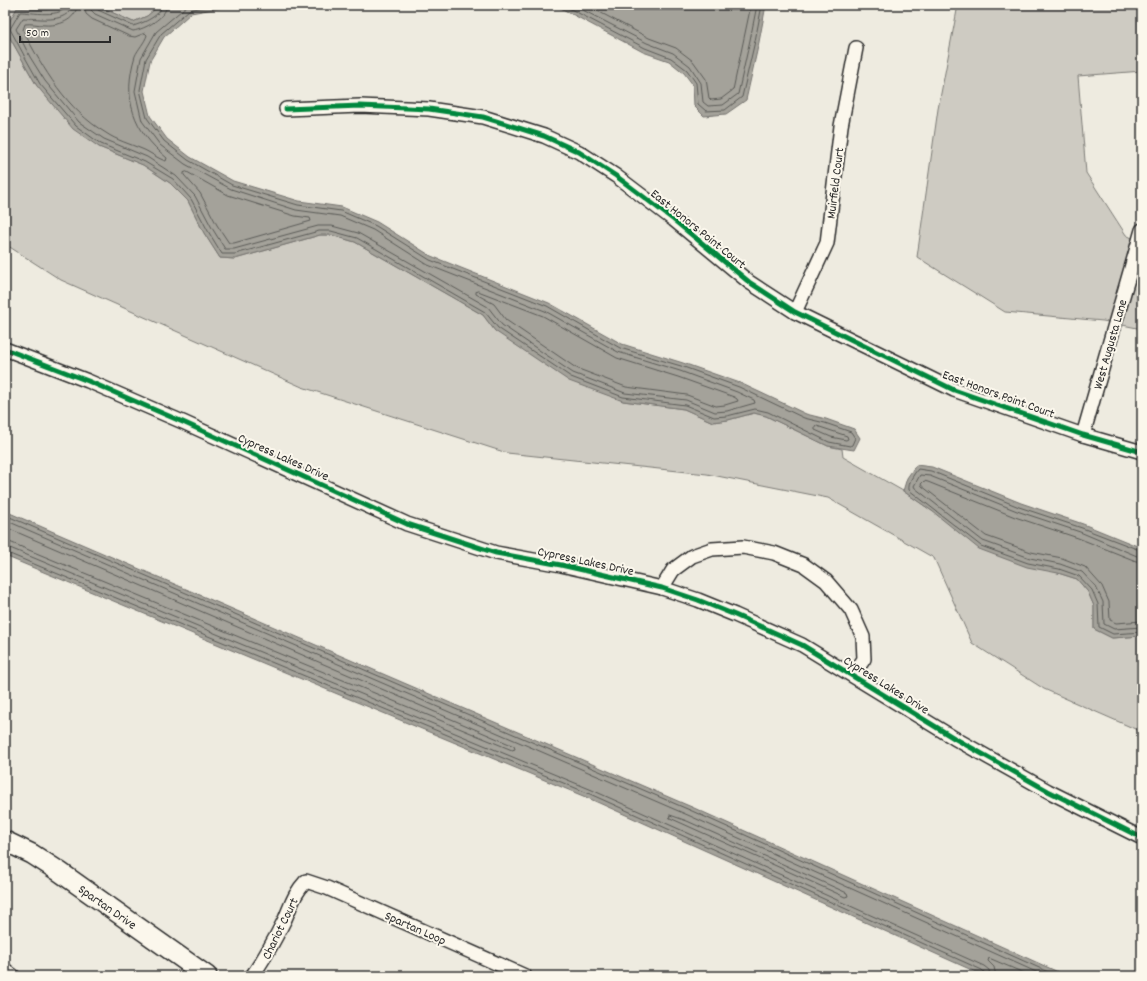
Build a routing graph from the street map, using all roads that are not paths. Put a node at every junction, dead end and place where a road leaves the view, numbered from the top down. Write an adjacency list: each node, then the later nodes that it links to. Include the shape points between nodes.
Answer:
1 (856, 48): 4 (street, Muirfield Court, via 842,126 827,243)
2 (286, 109): 4 (street, East Honors Point Court, via 360,106 429,109 482,117 544,136 579,152 616,176 749,282)
3 (1142, 230): 6 (street, West Augusta Lane)
4 (795, 312): 6 (street, East Honors Point Court, via 954,390)
5 (5, 349): 8 (street, Cypress Lakes Drive, via 109,390 407,524 496,553)
6 (1083, 435): 7 (street, East Honors Point Court)
7 (1142, 452)
8 (662, 588): 9 (street, Cypress Lakes Drive, via 698,600 802,645); 9 (street, via 673,570 692,556 712,549 743,547 774,553 804,565 826,581 851,610 863,637 864,659)
9 (854, 676): 10 (street, Cypress Lakes Drive, via 954,738 1048,791)
10 (1142, 838)
11 (5, 841): 15 (street, Spartan Drive, via 60,872)
12 (306, 881): 16 (street, Chariot Court, via 297,891 272,945); 17 (street, Spartan Loop)
13 (5, 970): 14 (street)
14 (14, 976)
15 (207, 976)
16 (252, 976)
17 (525, 976)

